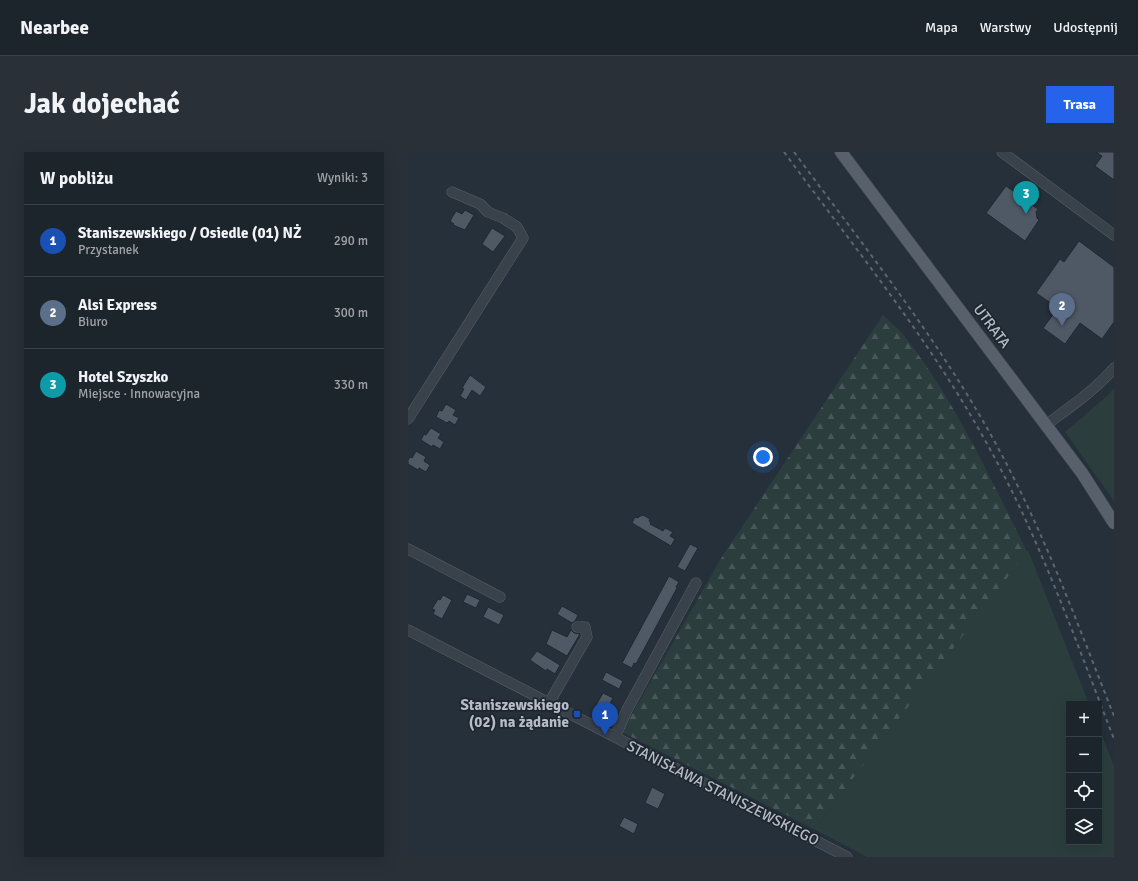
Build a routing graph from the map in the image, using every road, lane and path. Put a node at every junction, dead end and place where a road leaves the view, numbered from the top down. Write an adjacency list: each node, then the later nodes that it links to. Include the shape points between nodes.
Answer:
1 (841, 152): 7 (main road, UTRATA)
2 (1002, 152): 4 (street)
3 (452, 192): 6 (street, via 480,204 488,212 503,218 517,228 523,238)
4 (1114, 235)
5 (1114, 368): 7 (street, via 1088,394)
6 (408, 419)
7 (1046, 425): 8 (main road, UTRATA, via 1082,473)
8 (1114, 523)
9 (408, 548): 11 (street)
10 (696, 583): 15 (street)
11 (500, 597)
12 (577, 627): 14 (street, via 584,627 587,637)
13 (408, 630): 14 (street, STANISŁAWA STANISZEWSKIEGO)
14 (549, 703): 15 (street, STANISŁAWA STANISZEWSKIEGO)
15 (615, 737): 16 (street, STANISŁAWA STANISZEWSKIEGO)
16 (847, 857)

